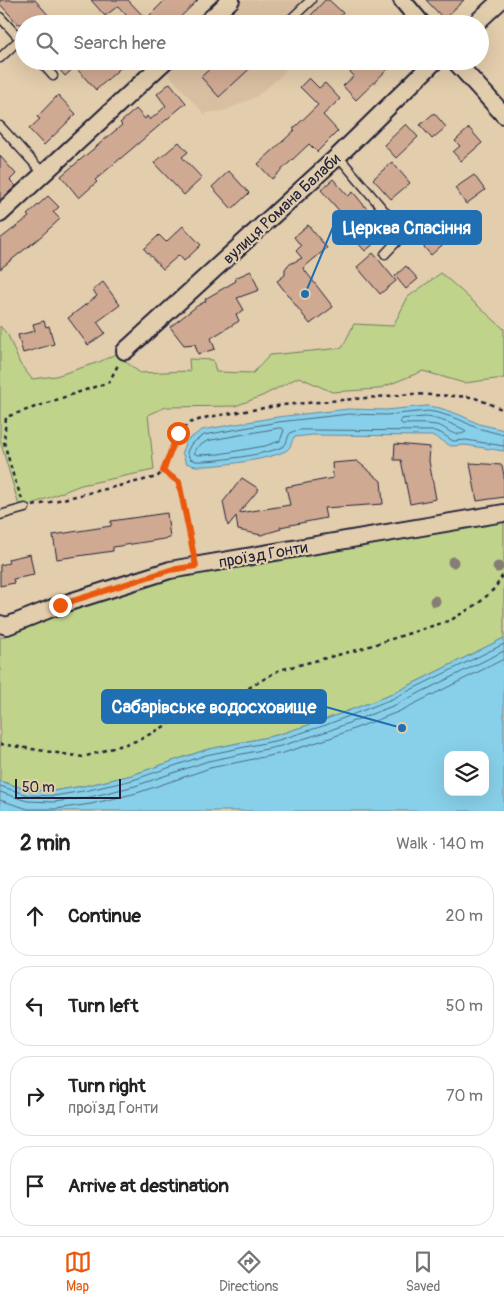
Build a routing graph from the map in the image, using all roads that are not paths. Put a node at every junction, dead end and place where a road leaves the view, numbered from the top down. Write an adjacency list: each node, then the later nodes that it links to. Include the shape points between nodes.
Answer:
1 (231, 0): 5 (street)
2 (311, 0): 6 (lane)
3 (402, 0): 7 (street)
4 (501, 0): 8 (street)
5 (215, 15)
6 (295, 15)
7 (414, 15)
8 (485, 15)
9 (0, 17): 10 (lane)
10 (15, 33)
11 (15, 46): 12 (lane)
12 (0, 58)
13 (48, 70): 17 (lane)
14 (155, 70): 21 (street)
15 (426, 70): 20 (street, вулиця Романа Балаби)
16 (463, 70): 18 (street)
17 (53, 76)
18 (504, 115)
19 (0, 126): 21 (lane)
20 (338, 156): 23 (lane, via 398,227 401,237); 24 (street, вулиця Романа Балаби)
21 (44, 174): 22 (street)
22 (0, 214)
23 (385, 254)
24 (125, 351)
25 (25, 508): 27 (lane)
26 (504, 513): 28 (street, проїзд Гонти, via 170,570 60,605 7,626)
27 (0, 515)
28 (0, 624)

